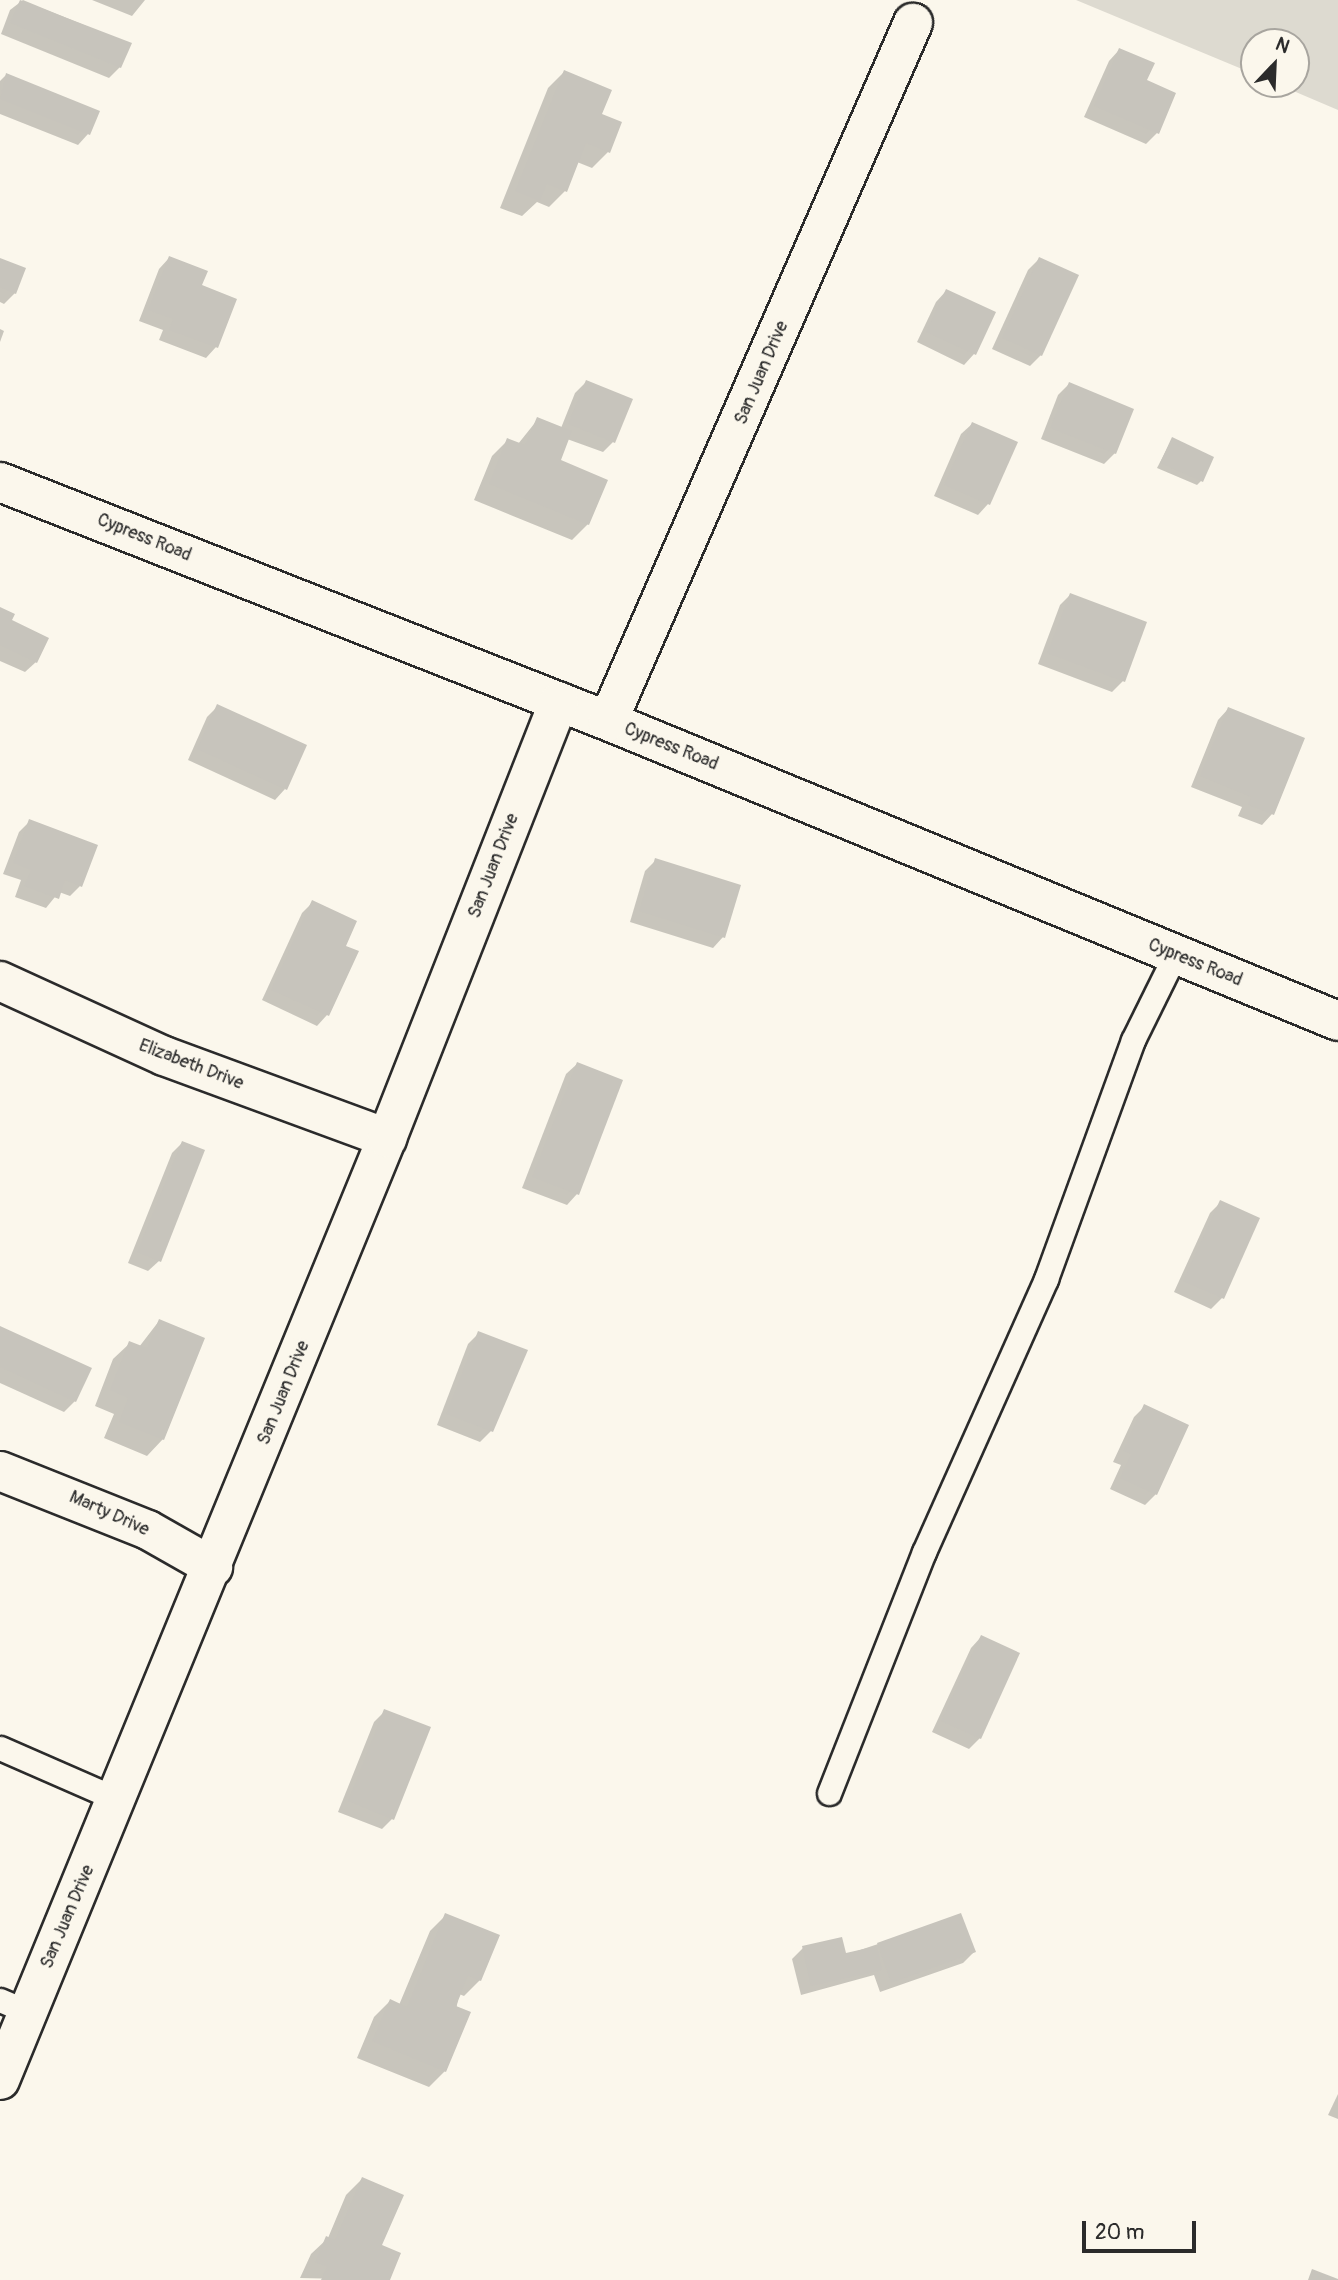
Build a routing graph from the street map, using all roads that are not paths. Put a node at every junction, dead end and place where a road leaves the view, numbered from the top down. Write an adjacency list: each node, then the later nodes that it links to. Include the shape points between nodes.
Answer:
1 (913, 23): 4 (street, San Juan Drive)
2 (0, 482): 3 (street, Cypress Road)
3 (559, 702): 4 (street, Cypress Road); 8 (street, San Juan Drive)
4 (608, 722): 5 (street, Cypress Road)
5 (1175, 955): 7 (street, Cypress Road); 12 (lane, via 1133,1040 1046,1279 924,1552)
6 (0, 981): 8 (street, Elizabeth Drive, via 164,1056)
7 (1338, 1021)
8 (387, 1138): 10 (street, San Juan Drive)
9 (0, 1471): 10 (street, Marty Drive, via 148,1531)
10 (213, 1567): 13 (street, San Juan Drive)
11 (0, 1748): 13 (lane)
12 (829, 1793)
13 (117, 1799): 14 (street, San Juan Drive)
14 (14, 2006): 15 (street, San Juan Drive)
15 (0, 2080)

